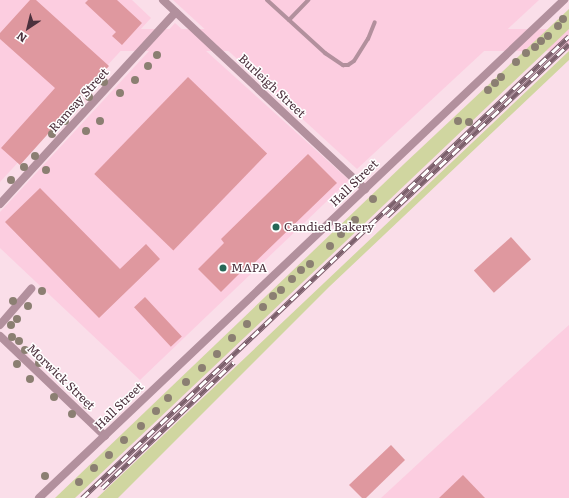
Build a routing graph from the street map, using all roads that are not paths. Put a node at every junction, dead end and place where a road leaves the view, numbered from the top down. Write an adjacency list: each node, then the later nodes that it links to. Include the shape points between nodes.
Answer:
1 (163, 0): 5 (street, Burleigh Street)
2 (267, 0): 6 (lane)
3 (308, 0): 6 (lane)
4 (564, 0): 8 (street, Hall Street)
5 (176, 12): 8 (street, Burleigh Street); 9 (street, Ramsay Street)
6 (289, 20): 7 (lane, via 325,53 345,65 354,61 368,39)
7 (374, 22)
8 (365, 189): 13 (street, Hall Street)
9 (0, 204)
10 (31, 289): 11 (street)
11 (0, 325)
12 (0, 336): 13 (street, Morwick Street)
13 (105, 436): 14 (street, Hall Street)
14 (39, 498)

